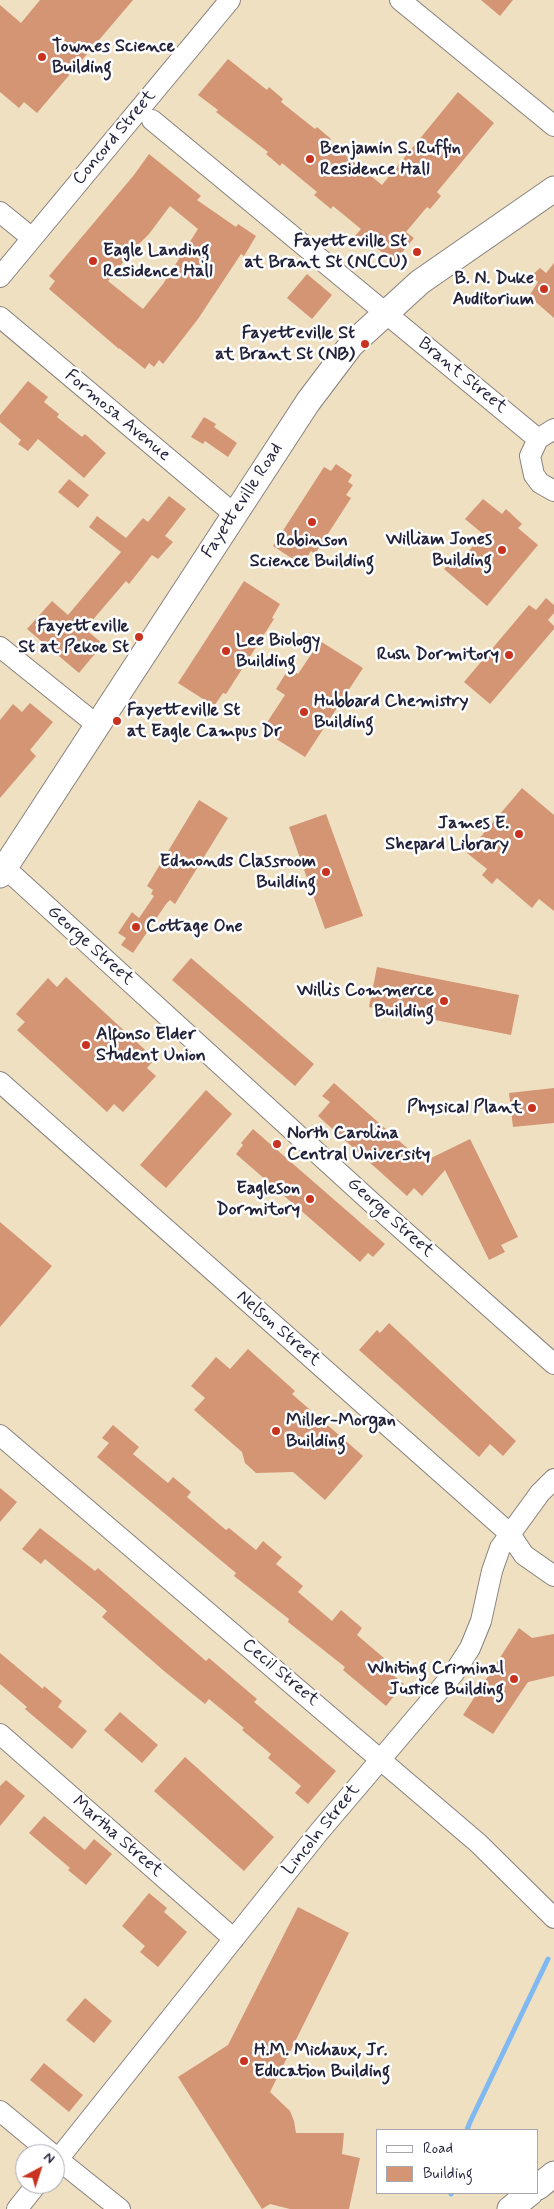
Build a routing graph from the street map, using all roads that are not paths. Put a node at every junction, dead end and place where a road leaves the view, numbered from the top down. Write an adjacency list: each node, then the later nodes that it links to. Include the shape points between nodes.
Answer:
1 (230, 0): 7 (street, Concord Street)
2 (400, 0): 4 (street)
3 (152, 120): 9 (street, Brant Street)
4 (554, 126)
5 (554, 189): 9 (main road, Fayetteville Road, via 420,282)
6 (0, 212): 7 (street)
7 (32, 238): 8 (street, Concord Street)
8 (0, 278)
9 (386, 313): 11 (street, Brant Street); 13 (main road, Fayetteville Road, via 351,345 326,378)
10 (0, 317): 13 (street, Formosa Avenue)
11 (546, 434): 12 (street, Brant Street, via 533,447 531,466 540,483)
12 (554, 491)
13 (234, 514): 15 (main road, Fayetteville Road)
14 (0, 647): 15 (street)
15 (97, 725): 16 (main road, Fayetteville Road)
16 (2, 872): 18 (street, George Street)
17 (0, 1082): 21 (street, Nelson Street)
18 (554, 1364)
19 (0, 1435): 24 (street, Cecil Street)
20 (554, 1479): 21 (street, Lincoln Street)
21 (508, 1534): 22 (street, Nelson Street, via 524,1555); 24 (street, Lincoln Street, via 492,1571 481,1621 470,1648 454,1674)
22 (554, 1576)
23 (0, 1734): 26 (street, Martha Street)
24 (381, 1759): 25 (street, Cecil Street, via 478,1843); 26 (street, Lincoln Street)
25 (554, 1918)
26 (234, 1939): 29 (street, Lincoln Street)
27 (0, 2111): 28 (street)
28 (39, 2144)
29 (65, 2146)
30 (65, 2166): 36 (street)
31 (554, 2174): 32 (main road)
32 (539, 2185)
33 (29, 2194): 35 (street)
34 (529, 2194): 37 (main road)
35 (17, 2209)
36 (120, 2209)
37 (510, 2209)

